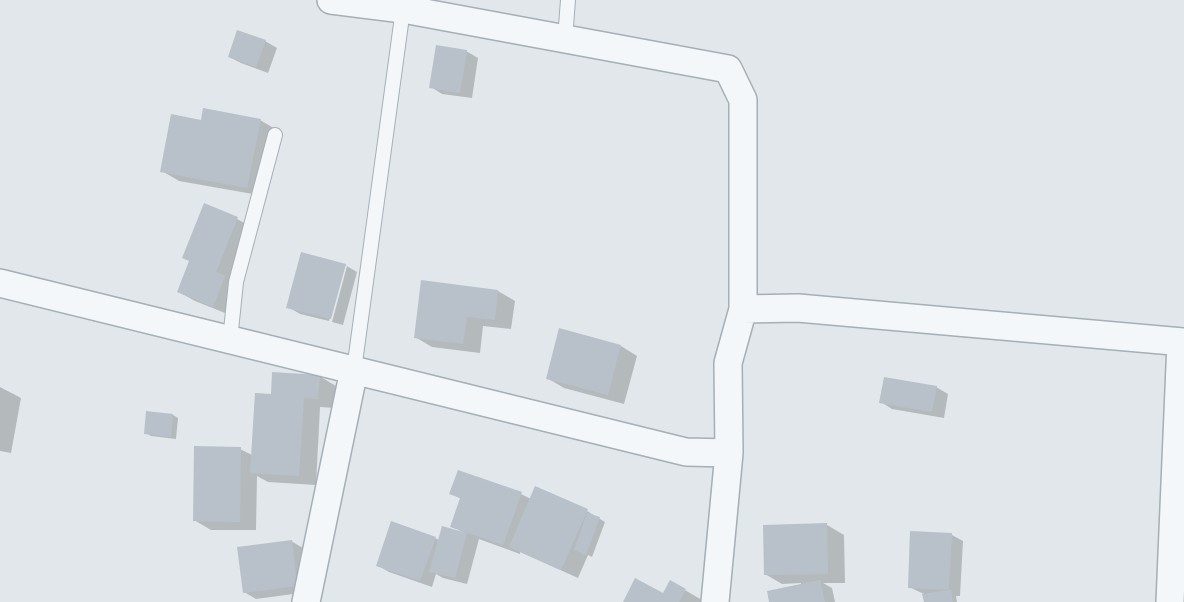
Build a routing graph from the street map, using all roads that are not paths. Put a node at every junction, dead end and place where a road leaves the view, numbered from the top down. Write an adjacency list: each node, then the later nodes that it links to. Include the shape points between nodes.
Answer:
1 (568, 0): 4 (lane)
2 (344, 1): 3 (street)
3 (403, 9): 4 (street); 10 (lane)
4 (565, 39): 7 (street, via 728,69 743,100)
5 (275, 135): 8 (lane, via 236,282)
6 (0, 283): 8 (street)
7 (743, 309): 9 (street, via 798,308); 11 (street, via 728,363)
8 (230, 340): 10 (street)
9 (1183, 342): 14 (street)
10 (354, 370): 11 (street, via 686,452); 12 (street)
11 (729, 453): 13 (street)
12 (306, 602)
13 (715, 602)
14 (1170, 602)

